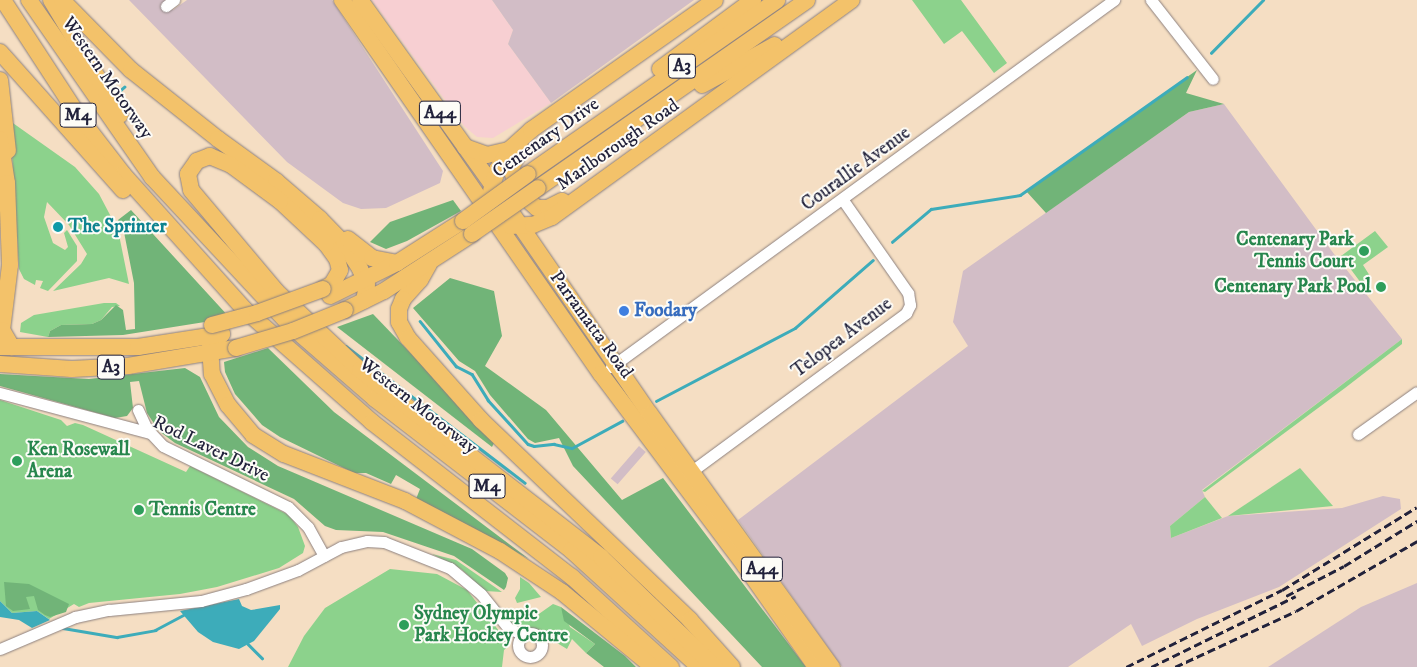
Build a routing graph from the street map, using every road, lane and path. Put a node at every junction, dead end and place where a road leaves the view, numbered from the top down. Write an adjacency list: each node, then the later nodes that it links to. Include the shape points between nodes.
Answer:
1 (3, 0): 32 (highway, Western Motorway / M4, via 82,121)
2 (29, 0): 24 (highway, Western Motorway / M4)
3 (51, 0): 24 (highway, Western Motorway / M4, via 127,127)
4 (342, 0): 31 (highway, Parramatta Road / A44)
5 (360, 0): 22 (highway, Parramatta Road / A44)
6 (715, 0): 19 (highway)
7 (753, 0): 20 (highway, via 609,108)
8 (777, 0): 20 (highway, Centenary Drive / A3)
9 (807, 0): 18 (highway, Centenary Drive / A3)
10 (852, 0): 14 (highway, Marlborough Road)
11 (1114, 0): 29 (street, Courallie Avenue)
12 (1151, 0): 16 (street)
13 (70, 3): 28 (highway, via 140,76)
14 (801, 37): 18 (highway, via 780,42 706,82 672,106); 25 (highway, Marlborough Road)
15 (0, 52): 32 (highway, Western Motorway, via 135,204)
16 (1213, 79)
17 (0, 80): 27 (highway, via 6,115)
18 (662, 102): 34 (highway, Centenary Drive / A3, bridge, via 538,188)
19 (548, 120): 23 (highway); 25 (highway, via 521,149 511,168 519,192 528,202 537,208 548,208)
20 (588, 133): 34 (highway, Centenary Drive / A3, bridge, via 528,174)
21 (0, 139): 27 (highway)
22 (465, 147): 23 (highway, via 487,155); 26 (highway, Parramatta Road / A44)
23 (509, 150): 26 (highway)
24 (152, 177): 61 (highway, Western Motorway / M4, via 249,284 342,372 571,550)
25 (604, 179): 30 (highway, Marlborough Road)
26 (492, 183): 31 (highway); 33 (highway, Parramatta Road / A44)
27 (7, 184): 41 (highway, via 10,265)
28 (288, 190): 36 (highway, via 321,212 361,251 378,260); 38 (highway, via 344,244)
29 (843, 200): 45 (street, Courallie Avenue); 53 (street, Telopea Avenue, via 908,294 910,305 906,313)
30 (552, 217): 33 (highway, Marlborough Road); 35 (highway, Marlborough Road)
31 (492, 219): 33 (highway, Marlborough Road); 47 (highway, Parramatta Road / A44)
32 (165, 222): 60 (highway, Western Motorway / M4, via 245,310 302,363 372,422 565,571)
33 (521, 226): 35 (highway, Parramatta Road / A44)
34 (467, 228): 36 (highway, Centenary Drive / A3); 37 (highway, Centenary Drive / A3)
35 (533, 243): 45 (highway, Parramatta Road / A44)
36 (397, 263): 38 (highway, Centenary Drive / A3)
37 (429, 264): 40 (highway, Centenary Drive / A3); 63 (highway, M4, via 420,280 407,292 399,309 399,322 408,338 481,420 695,624)
38 (365, 280): 39 (highway, Centenary Drive / A3); 40 (highway)
39 (326, 293): 42 (highway, A3); 62 (highway, via 336,280 340,267 326,244 280,201 231,165 210,156 196,162 188,179 196,198 289,304 368,376 601,557)
40 (364, 301): 44 (highway, A3, bridge, via 293,331)
41 (3, 305): 43 (highway, via 2,330)
42 (217, 330): 43 (highway, A3, via 138,348); 44 (highway)
43 (6, 347): 46 (highway)
44 (210, 354): 46 (highway, A3, via 113,367); 59 (highway, via 212,374 222,396 253,436 284,454 407,503 500,551 562,592)
45 (616, 364): 47 (street, Courallie Avenue); 53 (highway, Parramatta Road / A44)
46 (6, 365)
47 (601, 374): 53 (highway, Parramatta Road / A44)
48 (1417, 392): 52 (street)
49 (0, 393): 51 (street, Rod Laver Drive)
50 (138, 410): 51 (street)
51 (150, 434): 54 (street, Rod Laver Drive, via 168,449 288,507 304,520)
52 (1358, 434)
53 (686, 475): 64 (highway, Parramatta Road / A44); 65 (highway, Parramatta Road / A44)
54 (324, 556): 55 (street, via 360,542 384,542 450,568); 57 (street, via 262,584 201,601 109,610 75,617)
55 (495, 609): 56 (street, via 509,629); 58 (street, via 499,625)
56 (524, 634): 58 (street, via 519,640); 58 (street, via 535,635 541,643 539,652)
57 (0, 649)
58 (523, 658)
59 (653, 667)
60 (671, 667)
61 (699, 667)
62 (715, 667)
63 (732, 667)
64 (816, 667)
65 (832, 667)

